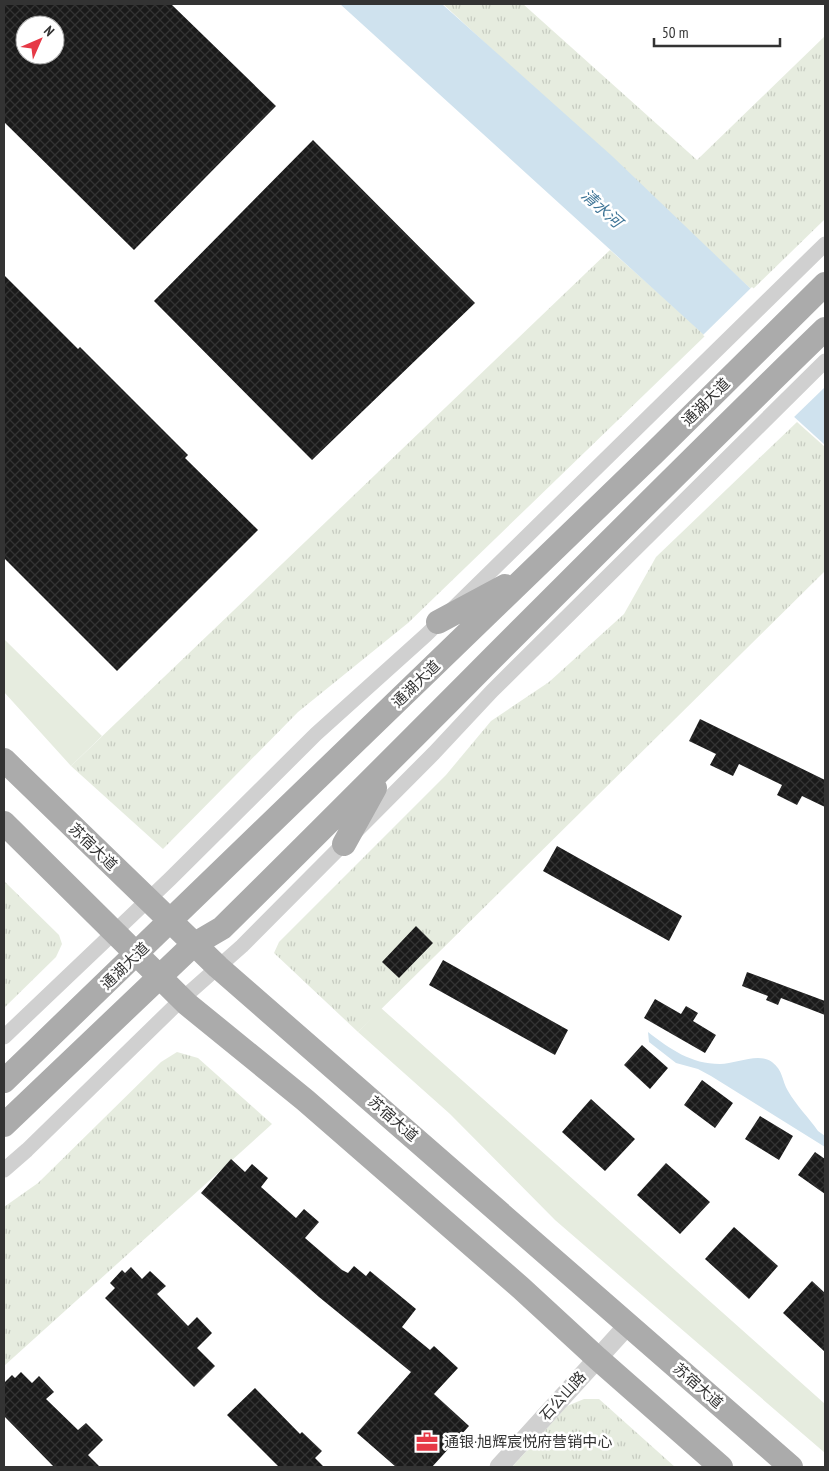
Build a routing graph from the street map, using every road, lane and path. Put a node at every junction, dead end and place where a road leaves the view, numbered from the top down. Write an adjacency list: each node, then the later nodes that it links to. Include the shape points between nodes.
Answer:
1 (825, 244): 6 (street)
2 (825, 284): 5 (main road, 通湖大道)
3 (825, 329): 8 (main road, 通湖大道, via 679,470)
4 (825, 361): 10 (street, via 492,691)
5 (531, 572): 6 (main road); 12 (main road, 通湖大道)
6 (438, 622): 11 (street, via 316,734)
7 (4, 760): 11 (main road, 苏宿大道)
8 (388, 764): 10 (main road); 14 (main road, 通湖大道, via 222,928)
9 (4, 822): 13 (main road)
10 (344, 844): 16 (street)
11 (148, 900): 12 (main road, 苏宿大道); 13 (street)
12 (170, 922): 14 (main road, 苏宿大道); 15 (main road, 通湖大道)
13 (114, 933): 15 (main road); 19 (street)
14 (194, 945): 16 (main road, 苏宿大道); 17 (main road, 通湖大道)
15 (136, 955): 17 (main road); 20 (main road, 通湖大道)
16 (218, 967): 18 (street); 23 (main road, 苏宿大道)
17 (158, 978): 18 (main road); 21 (main road, 通湖大道)
18 (182, 999): 22 (street); 24 (main road, via 342,1132 522,1288)
19 (4, 1038)
20 (4, 1081)
21 (4, 1125)
22 (4, 1170)
23 (628, 1325): 24 (street, 石公山路); 27 (main road, 苏宿大道)
24 (597, 1358): 25 (street, 石公山路); 26 (main road)
25 (499, 1467)
26 (721, 1467)
27 (791, 1467)

